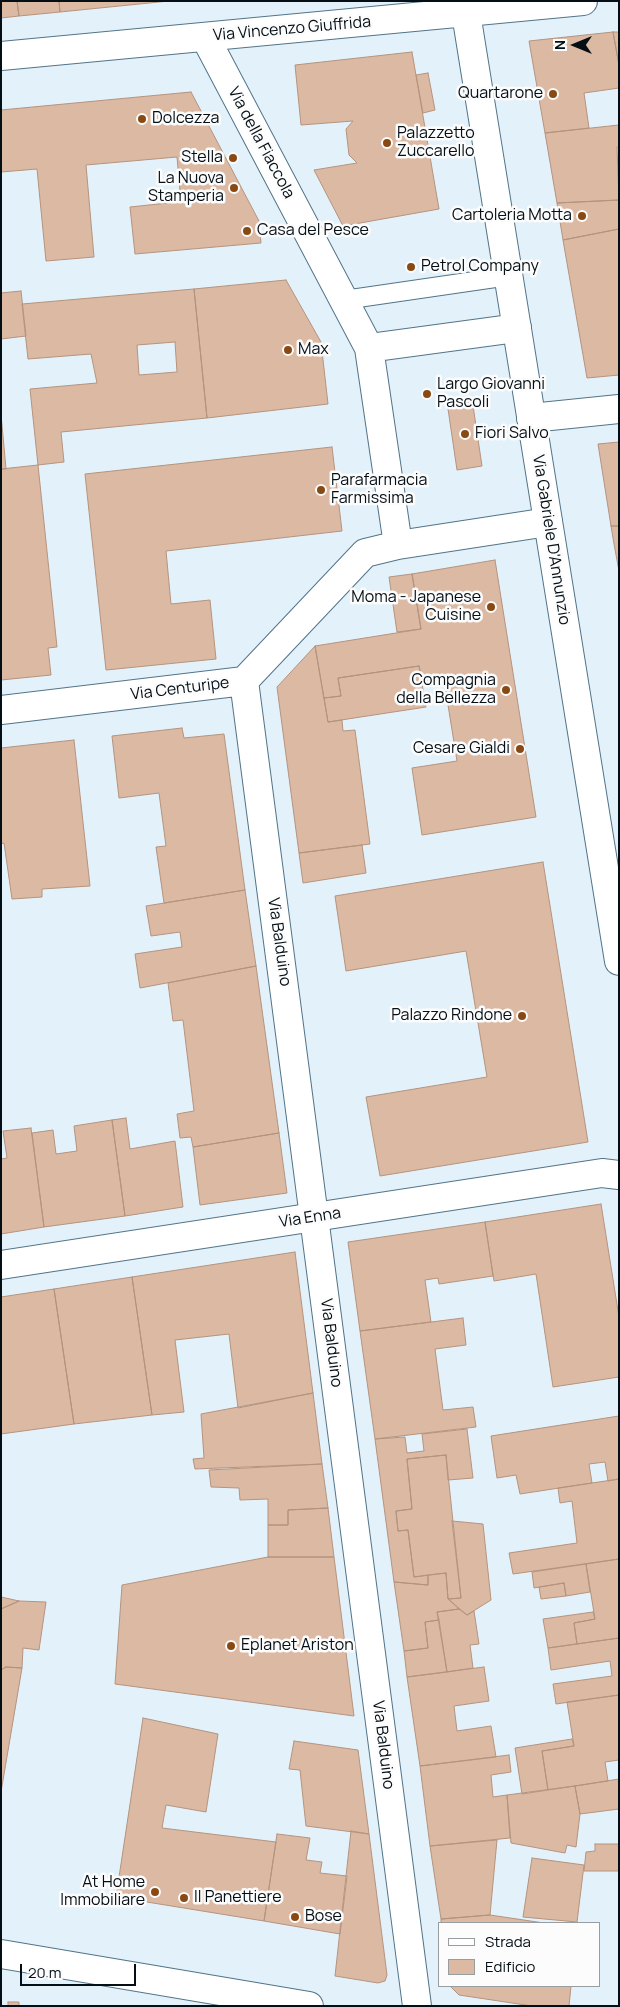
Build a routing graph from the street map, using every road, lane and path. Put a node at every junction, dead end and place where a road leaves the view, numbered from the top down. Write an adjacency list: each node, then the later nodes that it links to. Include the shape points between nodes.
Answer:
1 (583, 1): 2 (street, Via Vincenzo Giuffrida)
2 (465, 7): 3 (street, Via Vincenzo Giuffrida); 5 (street, Via Gabriele D'Annunzio)
3 (205, 37): 4 (street, Via Vincenzo Giuffrida); 6 (street, Via della Fiaccola)
4 (1, 56)
5 (509, 276): 6 (lane); 7 (street, Via Gabriele D'Annunzio)
6 (344, 300): 8 (street, Via della Fiaccola)
7 (517, 328): 8 (street); 10 (street, Via Gabriele D'Annunzio)
8 (369, 348): 12 (street, Via della Fiaccola)
9 (619, 409): 10 (street)
10 (531, 418): 11 (street, Via Gabriele D'Annunzio)
11 (548, 522): 12 (street); 15 (street, Via Gabriele D'Annunzio)
12 (398, 545): 13 (street, Via Centuripe, via 365,552)
13 (244, 681): 14 (street, Via Centuripe); 17 (street, Via Balduino)
14 (1, 710)
15 (619, 961)
16 (619, 1175): 17 (street, Via Enna, via 602,1173)
17 (315, 1217): 18 (street, Via Enna); 21 (street, Via Balduino)
18 (1, 1265)
19 (1, 1954): 20 (street)
20 (309, 2006)
21 (418, 2006)

